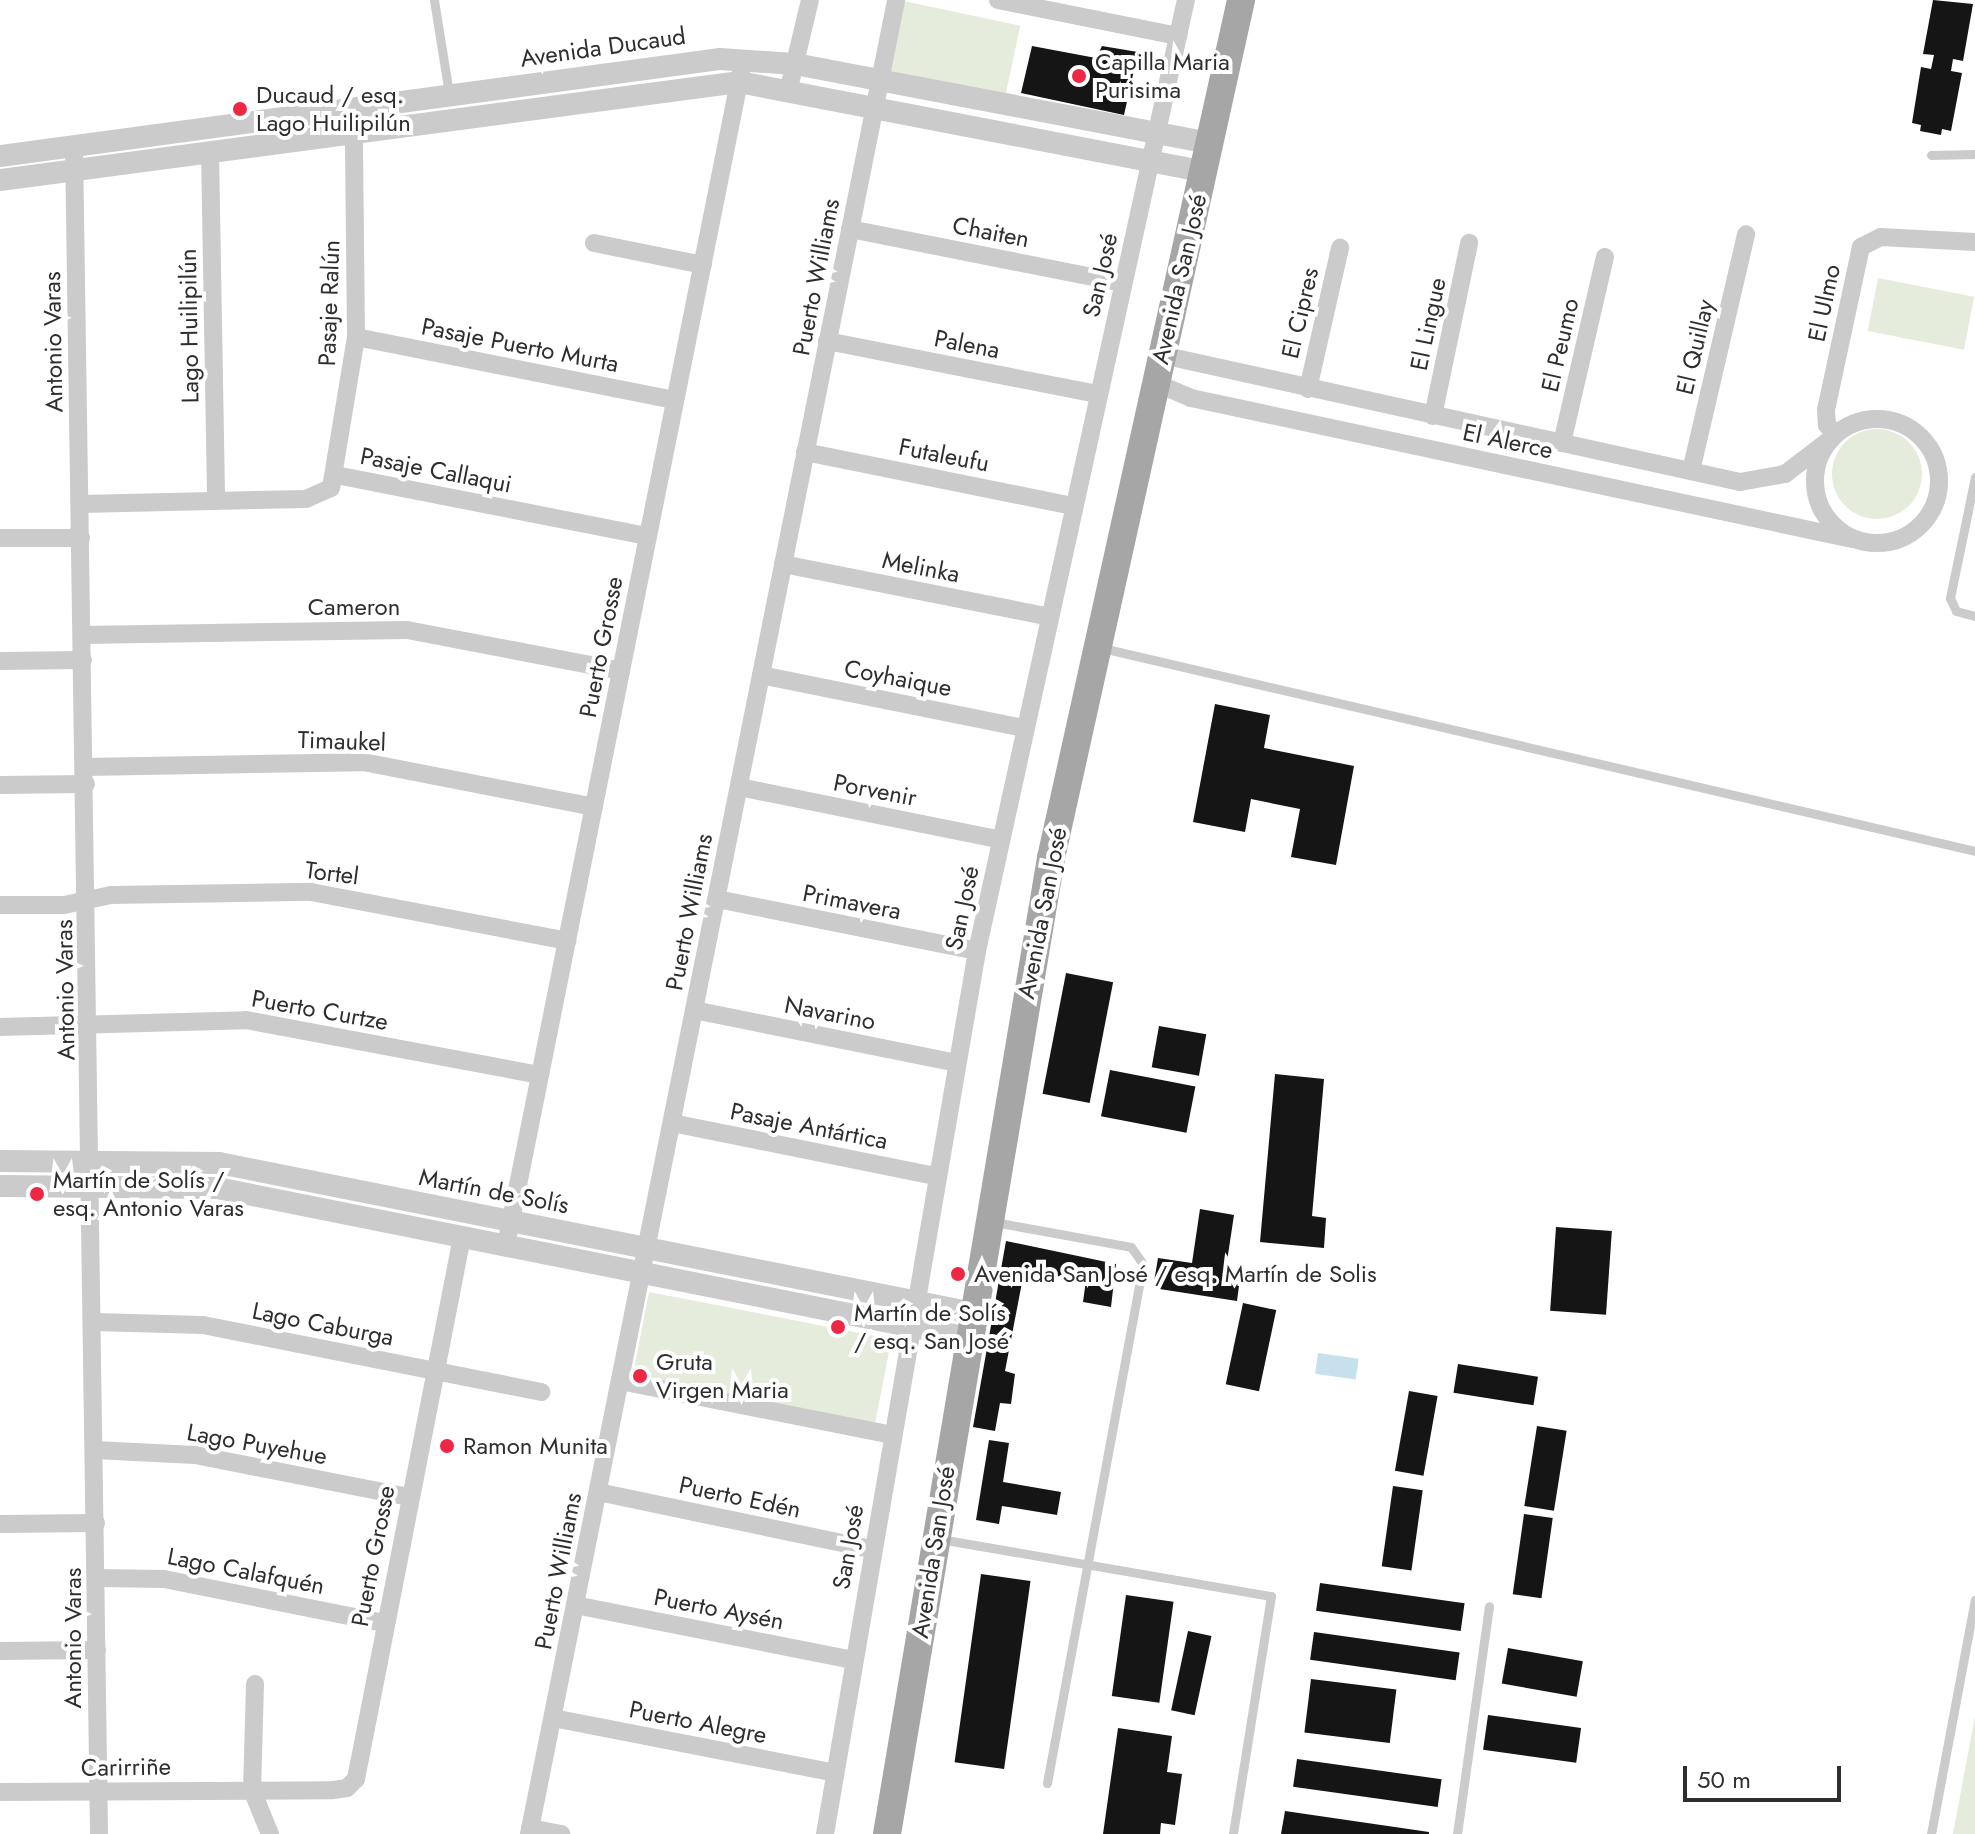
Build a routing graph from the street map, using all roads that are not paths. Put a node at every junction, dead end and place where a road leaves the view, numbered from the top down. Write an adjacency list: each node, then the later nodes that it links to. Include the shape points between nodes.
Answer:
1 (434, 0): 13 (lane)
2 (810, 0): 9 (street)
3 (896, 0): 10 (street, Puerto Williams)
4 (998, 0): 7 (street)
5 (1186, 0): 7 (street, San José)
6 (1241, 0): 17 (main road, Avenida San José)
7 (1178, 36): 16 (street, San José)
8 (744, 59): 9 (street, Avenida Ducaud); 11 (street, Puerto Grosse); 13 (street, Avenida Ducaud, via 660,64)
9 (795, 64): 10 (street, Avenida Ducaud); 12 (street)
10 (879, 80): 14 (street, Puerto Williams); 16 (street, Avenida Ducaud)
11 (739, 82): 12 (street, Avenida Ducaud); 15 (street, Avenida Ducaud); 34 (street, Puerto Grosse)
12 (789, 88): 14 (street, Avenida Ducaud)
13 (449, 94): 18 (street, Avenida Ducaud)
14 (874, 105): 23 (street, Avenida Ducaud); 27 (street, Puerto Williams)
15 (354, 132): 19 (street, Avenida Ducaud); 36 (street, Pasaje Ralún)
16 (1156, 135): 17 (street, Avenida Ducaud); 23 (street, San José)
17 (1209, 143): 25 (main road, Avenida San José)
18 (74, 146): 22 (street, Avenida Ducaud); 24 (street, Antonio Varas)
19 (210, 151): 24 (street, Avenida Ducaud); 50 (street, Lago Huilipilún)
20 (1975, 154): 21 (lane)
21 (1931, 155)
22 (0, 156)
23 (1150, 162): 25 (street, Avenida Ducaud); 35 (street, San José)
24 (74, 170): 26 (street, Avenida Ducaud); 51 (street, Antonio Varas)
25 (1203, 171): 38 (main road, Avenida San José)
26 (0, 180)
27 (850, 229): 35 (street, Chaiten); 37 (street, Puerto Williams)
28 (1746, 234): 47 (street, El Quillay)
29 (1975, 242): 44 (street, El Ulmo, via 1881,237 1861,247 1826,410)
30 (594, 243): 34 (street)
31 (1469, 243): 43 (street, El Lingue)
32 (1340, 248): 40 (street, El Cipres)
33 (1605, 257): 45 (street, El Peumo)
34 (703, 265): 42 (street, Puerto Grosse)
35 (1123, 283): 41 (street, San José)
36 (356, 337): 42 (street, Pasaje Puerto Murta); 48 (street, Pasaje Ralún)
37 (827, 341): 41 (street, Palena); 46 (street, Puerto Williams)
38 (1162, 355): 39 (main road, Avenida San José); 40 (street, El Alerce)
39 (1156, 383): 56 (street, El Alerce, via 1191,398); 61 (main road, Avenida San José)
40 (1308, 389): 43 (street, El Alerce)
41 (1098, 394): 52 (street, San José)
42 (675, 400): 53 (street, Puerto Grosse)
43 (1433, 416): 45 (street, El Alerce)
44 (1832, 438): 47 (street, El Alerce, via 1795,469 1762,481 1740,482); 56 (street, via 1818,458 1816,496 1835,528); 56 (street, El Alerce, via 1863,420 1893,420 1919,436 1937,461 1936,502 1919,527 1892,542)
45 (1562, 443): 47 (street, El Alerce)
46 (805, 452): 52 (street, Futaleufu); 57 (street, Puerto Williams)
47 (1691, 471)
48 (336, 475): 50 (street, Pasaje Callaqui, via 326,492 313,498); 53 (street, Pasaje Callaqui)
49 (1975, 477): 58 (lane, via 1950,598 1956,611)
50 (216, 501): 51 (street, Pasaje Callaqui)
51 (81, 504): 55 (street, Antonio Varas)
52 (1073, 506): 59 (street, San José)
53 (648, 536): 64 (street, Puerto Grosse)
54 (0, 538): 55 (street)
55 (81, 538): 60 (street, Antonio Varas)
56 (1852, 539)
57 (783, 564): 59 (street, Melinka); 65 (street, Puerto Williams)
58 (1975, 616)
59 (1050, 617): 66 (street, San José)
60 (83, 635): 62 (street, Antonio Varas); 64 (street, Cameron, via 393,629)
61 (1098, 647): 72 (lane); 90 (main road, Avenida San José, via 1046,888)
62 (83, 660): 63 (street); 67 (street, Antonio Varas)
63 (0, 661)
64 (621, 671): 70 (street, Puerto Grosse)
65 (761, 675): 66 (street, Coyhaique); 69 (street, Puerto Williams)
66 (1025, 728): 71 (street, San José)
67 (86, 776): 68 (street, Timaukel); 70 (street, Timaukel, via 376,763); 74 (street, Antonio Varas)
68 (0, 785)
69 (739, 787): 71 (street, Porvenir); 73 (street, Puerto Williams)
70 (594, 807): 76 (street, Puerto Grosse)
71 (1001, 840): 77 (street, San José)
72 (1975, 851)
73 (717, 899): 77 (street, Primavera); 78 (street, Puerto Williams)
74 (88, 900): 75 (street, Tortel); 76 (street, Tortel, via 111,895 311,892); 79 (street, Antonio Varas)
75 (0, 905)
76 (567, 941): 82 (street, Puerto Grosse)
77 (977, 951): 81 (street, San José)
78 (694, 1010): 81 (street, Navarino); 83 (street, Puerto Williams)
79 (90, 1024): 80 (street, Puerto Curtze); 82 (street, Puerto Curtze, via 269,1022); 84 (street, Antonio Varas)
80 (0, 1027)
81 (956, 1063): 86 (street, San José)
82 (540, 1075): 89 (street, Puerto Grosse)
83 (672, 1123): 86 (street, Pasaje Antártica); 93 (street, Puerto Williams)
84 (92, 1160): 85 (street, Martín de Solís); 87 (street, Antonio Varas); 89 (street, Martín de Solís, via 219,1163)
85 (0, 1161)
86 (936, 1176): 95 (street, San José)
87 (93, 1185): 88 (street); 91 (street, via 217,1188); 96 (street, Antonio Varas)
88 (0, 1186)
89 (510, 1220): 92 (street, Puerto Grosse); 93 (street, Martín de Solís)
90 (988, 1221): 98 (main road, Avenida San José); 110 (lane, via 1131,1247 1143,1264)
91 (462, 1237): 92 (street); 99 (street, Puerto Grosse)
92 (506, 1245): 94 (street)
93 (647, 1248): 94 (street, Puerto Williams); 95 (street, Martín de Solís)
94 (643, 1273): 97 (street); 100 (street, Puerto Williams)
95 (914, 1301): 97 (street, San José); 98 (street, Martín de Solís)
96 (94, 1322): 99 (street, Lago Caburga, via 203,1325); 103 (street, Antonio Varas)
97 (910, 1326): 98 (street); 102 (street, San José)
98 (971, 1326): 108 (main road, Avenida San José)
99 (433, 1371): 101 (street, Lago Caburga); 105 (street, Puerto Grosse)
100 (620, 1381): 102 (street); 104 (street, Puerto Williams)
101 (541, 1392)
102 (892, 1435): 109 (street, San José)
103 (95, 1450): 105 (street, Lago Puyehue, via 195,1455); 106 (street, Antonio Varas)
104 (598, 1492): 109 (street, Puerto Edén); 113 (street, Puerto Williams)
105 (409, 1497): 115 (street, Puerto Grosse)
106 (96, 1523): 107 (street); 111 (street, Antonio Varas)
107 (0, 1524)
108 (936, 1538): 110 (lane); 131 (main road, Avenida San José)
109 (872, 1549): 118 (street, San José)
110 (1087, 1564): 122 (lane); 132 (lane, via 1271,1596)
111 (96, 1578): 115 (street, Lago Calafquén, via 164,1579); 116 (street, Antonio Varas)
112 (1975, 1600): 134 (lane)
113 (575, 1605): 118 (street, Puerto Aysén); 120 (street, Puerto Williams)
114 (1489, 1606): 133 (lane)
115 (385, 1623): 123 (street, Puerto Grosse, via 356,1779 347,1788 333,1790)
116 (97, 1650): 117 (street); 125 (street, Antonio Varas)
117 (0, 1651)
118 (854, 1660): 121 (street, San José)
119 (255, 1684): 123 (street)
120 (553, 1718): 121 (street, Puerto Alegre); 126 (street, Puerto Williams)
121 (835, 1773): 130 (street, San José)
122 (1047, 1783)
123 (252, 1790): 125 (street, Carirriñe); 128 (street)
124 (0, 1792): 125 (street, Carirriñe)
125 (98, 1792): 127 (street, Antonio Varas)
126 (530, 1831): 129 (street)
127 (99, 1834)
128 (272, 1834)
129 (561, 1834)
130 (825, 1834)
131 (887, 1834)
132 (1233, 1834)
133 (1457, 1834)
134 (1931, 1834)

